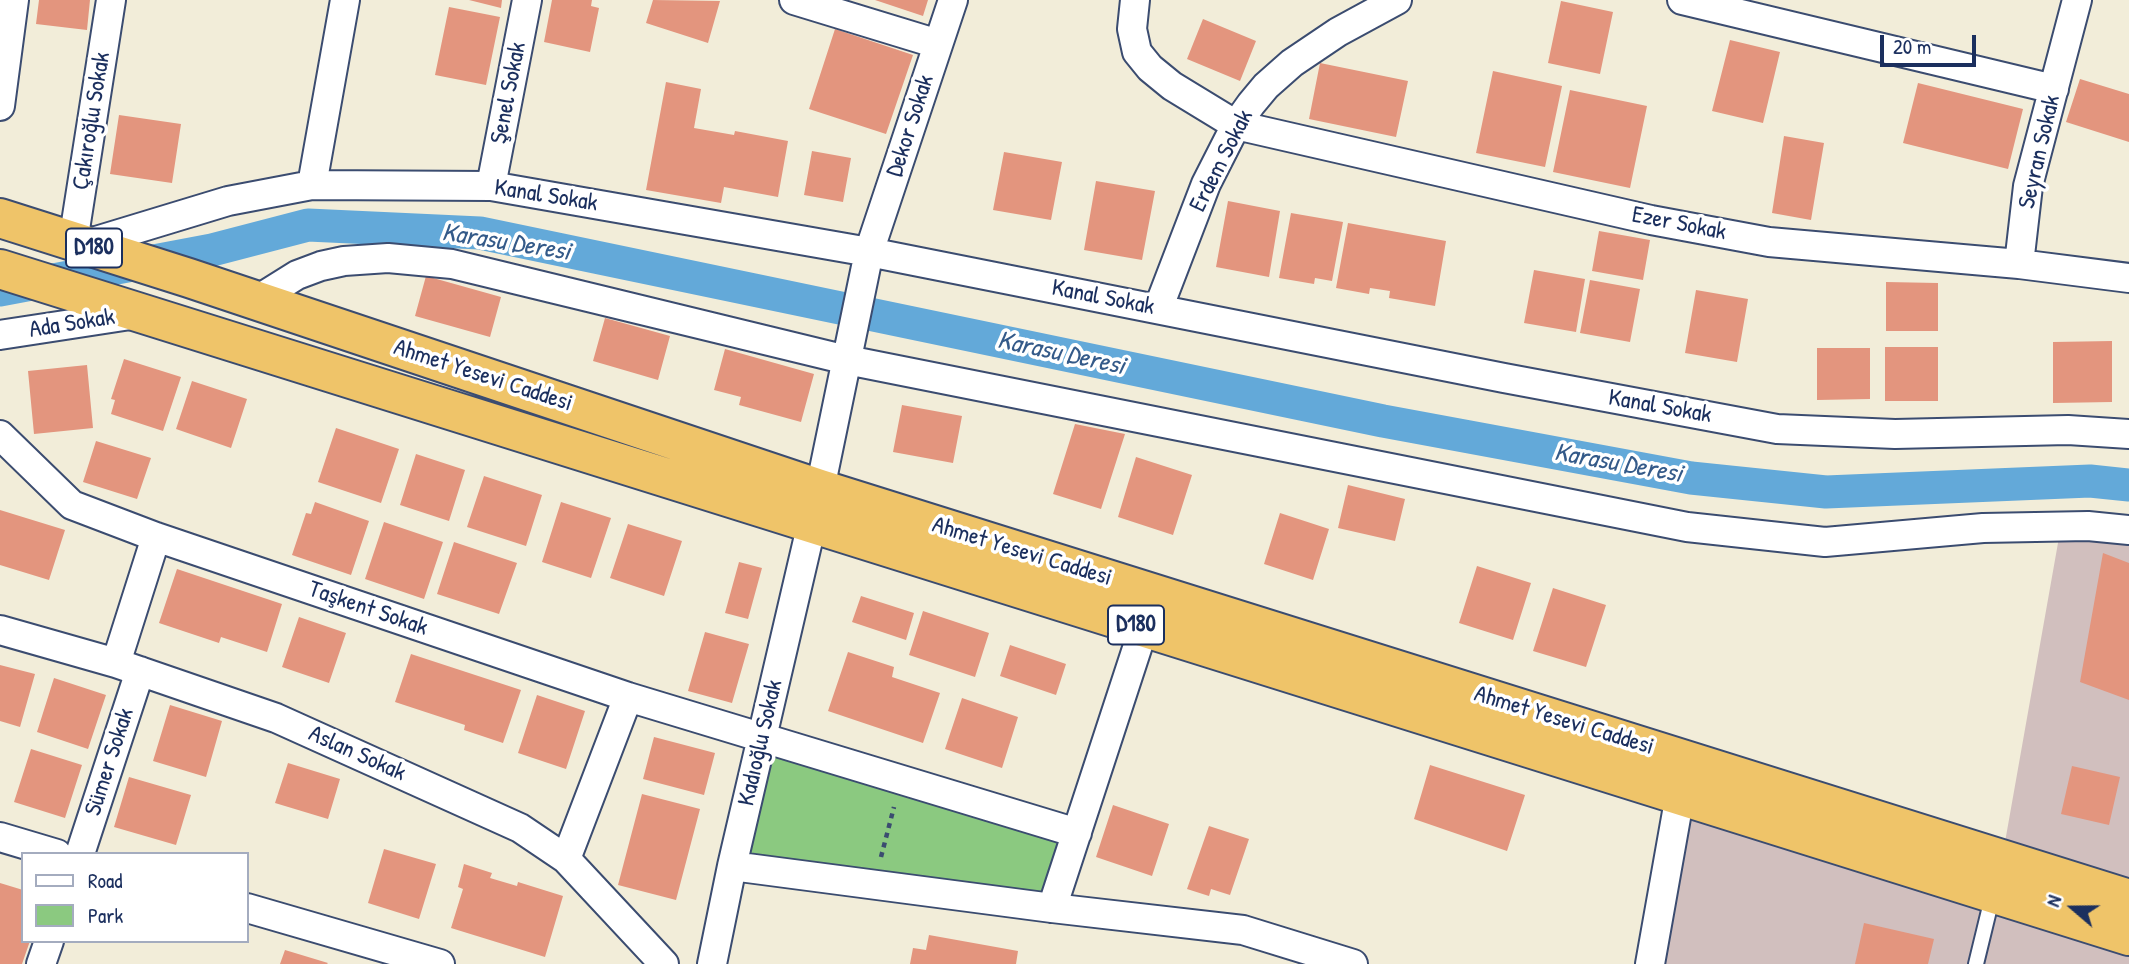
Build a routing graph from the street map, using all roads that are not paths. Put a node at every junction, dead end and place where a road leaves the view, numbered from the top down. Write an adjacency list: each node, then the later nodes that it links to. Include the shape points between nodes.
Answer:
1 (14, 0): 13 (street)
2 (111, 0): 18 (street, Çakıroğlu Sokak)
3 (345, 0): 15 (street)
4 (527, 0): 16 (street, Şenel Sokak)
5 (794, 0): 11 (street)
6 (953, 0): 11 (street, Dekor Sokak)
7 (1135, 0): 14 (street, Ezer Sokak, via 1132,29 1138,52 1150,68)
8 (1397, 0): 14 (street, Erdem Sokak, via 1292,63 1266,86)
9 (1682, 0): 12 (street)
10 (2077, 0): 12 (street, Seyran Sokak)
11 (938, 44): 19 (street, Dekor Sokak)
12 (2054, 89): 20 (street, Seyran Sokak, via 2028,186)
13 (0, 106)
14 (1236, 125): 20 (street, Ezer Sokak, via 1651,220 1769,242); 24 (street, Erdem Sokak, via 1206,184)
15 (312, 185): 16 (street, Kanal Sokak); 18 (street, Kanal Sokak, via 228,201)
16 (491, 186): 19 (street, Kanal Sokak)
17 (0, 218): 18 (highway, Ahmet Yesevi Caddesi / D180)
18 (78, 243): 23 (highway, Ahmet Yesevi Caddesi / D180)
19 (869, 252): 24 (street, Kanal Sokak); 27 (street, Dekor Sokak)
20 (2019, 264): 22 (street, Ezer Sokak)
21 (0, 269): 25 (highway, Ahmet Yesevi Caddesi / D180)
22 (2129, 278)
23 (257, 300): 27 (street, via 321,266 367,259 418,260 495,273); 30 (highway, Ahmet Yesevi Caddesi / D180)
24 (1158, 309): 28 (street, Kanal Sokak, via 1777,429)
25 (143, 313): 26 (street, Ada Sokak); 30 (highway, Ahmet Yesevi Caddesi / D180)
26 (0, 335)
27 (847, 360): 30 (street, Kadıoğlu Sokak); 31 (street, via 1687,527 1825,542 1983,528)
28 (2129, 434)
29 (0, 435): 32 (street, Taşkent Sokak, via 72,505)
30 (816, 506): 33 (highway, Ahmet Yesevi Caddesi / D180); 37 (street, Kadıoğlu Sokak); 46 (highway, Ahmet Yesevi Caddesi / D180)
31 (2129, 530)
32 (156, 537): 35 (street, Sümer Sokak); 36 (street, Taşkent Sokak)
33 (1144, 627): 38 (highway, Ahmet Yesevi Caddesi / D180); 39 (street)
34 (0, 630): 35 (street, Aslan Sokak)
35 (128, 667): 42 (street, Sümer Sokak); 43 (street, Aslan Sokak, via 288,723 520,828)
36 (628, 697): 37 (street, Taşkent Sokak); 43 (street)
37 (762, 739): 39 (street, Taşkent Sokak); 44 (street, Kadıoğlu Sokak)
38 (1680, 795): 45 (highway, Ahmet Yesevi Caddesi / D180); 57 (street)
39 (1077, 833): 48 (street)
40 (0, 837): 41 (street)
41 (50, 852)
42 (81, 852)
43 (566, 859): 54 (street, Aslan Sokak)
44 (732, 866): 48 (street); 55 (street, Kadıoğlu Sokak)
45 (1993, 894): 49 (highway, Ahmet Yesevi Caddesi / D180); 58 (lane)
46 (2129, 898)
47 (248, 908): 51 (street)
48 (1052, 908): 56 (street, via 1243,930)
49 (2129, 936)
50 (48, 943): 52 (street)
51 (386, 957): 53 (street)
52 (41, 964)
53 (440, 964)
54 (664, 964)
55 (712, 964)
56 (1353, 964)
57 (1650, 964)
58 (1976, 964)

